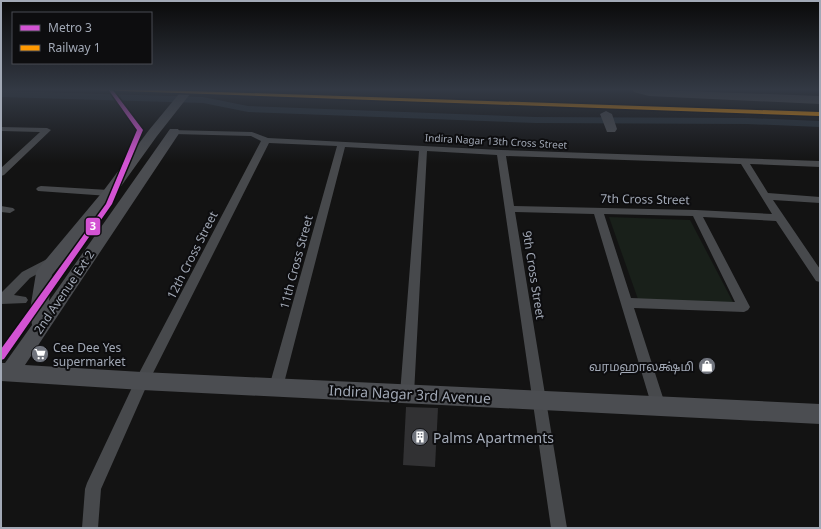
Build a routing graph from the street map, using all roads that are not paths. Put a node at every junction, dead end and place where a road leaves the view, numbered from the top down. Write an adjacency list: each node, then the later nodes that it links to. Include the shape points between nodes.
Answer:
1 (170, 114): 5 (street)
2 (606, 114): 3 (street)
3 (611, 129)
4 (1, 130): 13 (street, via 47,130)
5 (153, 132): 6 (street); 15 (street)
6 (174, 132): 7 (street, Indira Nagar 13th Cross Street, via 252,134); 27 (street, 2nd Avenue Ext 2)
7 (266, 140): 8 (street, Indira Nagar 13th Cross Street); 29 (street, 12th Cross Street)
8 (342, 144): 9 (street, Indira Nagar 13th Cross Street); 30 (street, 11th Cross Street)
9 (423, 149): 10 (street, Indira Nagar 13th Cross Street); 31 (street)
10 (502, 153): 11 (street, Indira Nagar 13th Cross Street); 18 (street, 9th Cross Street)
11 (744, 160): 12 (street, Indira Nagar 13th Cross Street); 16 (street)
12 (820, 164)
13 (1, 173)
14 (41, 189): 15 (street)
15 (109, 192): 22 (street)
16 (765, 196): 17 (street); 21 (street)
17 (820, 200)
18 (510, 209): 19 (street, 7th Cross Street); 32 (street, 9th Cross Street)
19 (598, 212): 20 (street, 7th Cross Street); 26 (street)
20 (696, 213): 21 (street, 7th Cross Street); 26 (street, via 744,307)
21 (779, 218): 23 (street)
22 (56, 258): 24 (street, via 26,275); 27 (street, via 44,273 38,310)
23 (820, 278)
24 (2, 299): 25 (street)
25 (22, 300)
26 (626, 303): 33 (street)
27 (41, 327): 28 (street, 2nd Avenue Ext 2)
28 (5, 372): 29 (street, Indira Nagar 3rd Avenue)
29 (142, 381): 30 (street, Indira Nagar 3rd Avenue); 35 (street, 12th Cross Street, via 93,489)
30 (276, 387): 31 (street, Indira Nagar 3rd Avenue)
31 (407, 394): 32 (street, Indira Nagar 3rd Avenue)
32 (541, 401): 33 (street, Indira Nagar 3rd Avenue); 36 (street, 9th Cross Street)
33 (659, 406): 34 (street, Indira Nagar 3rd Avenue)
34 (820, 414)
35 (90, 528)
36 (559, 528)

